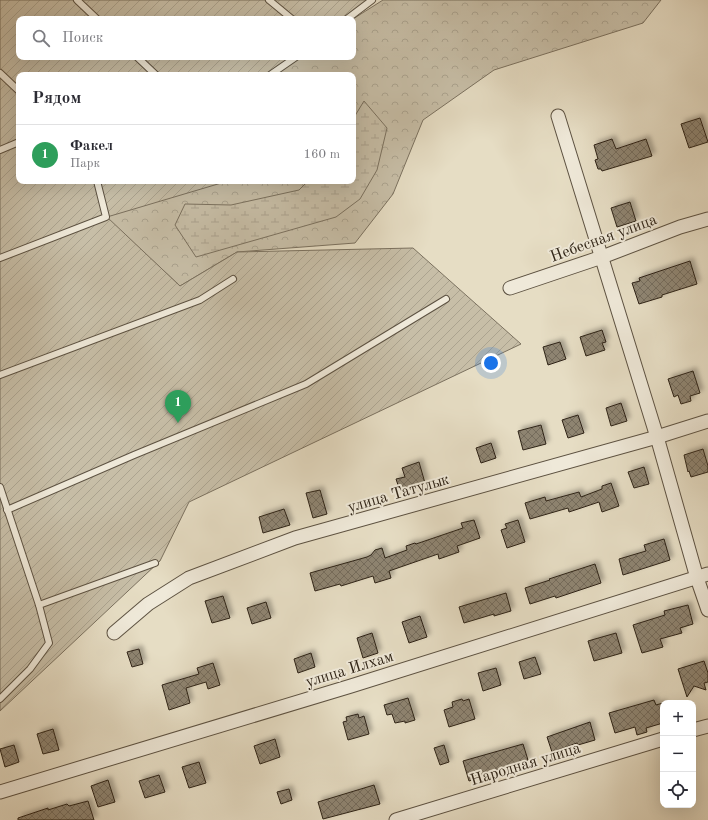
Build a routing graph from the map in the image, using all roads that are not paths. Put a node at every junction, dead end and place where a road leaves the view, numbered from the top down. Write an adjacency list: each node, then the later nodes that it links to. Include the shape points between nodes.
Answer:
1 (77, 0): 4 (lane)
2 (270, 0): 5 (lane)
3 (372, 0): 6 (lane)
4 (94, 16)
5 (289, 16)
6 (350, 16)
7 (140, 60): 9 (lane)
8 (292, 60): 10 (lane)
9 (153, 72)
10 (274, 72)
11 (0, 73): 12 (lane)
12 (16, 88)
13 (558, 116): 18 (street)
14 (16, 143): 15 (lane)
15 (0, 150)
16 (98, 184): 19 (lane, via 106,217)
17 (708, 219): 18 (street, Небесная улица, via 680,226)
18 (602, 257): 21 (street, Небесная улица); 25 (street)
19 (0, 258)
20 (233, 279): 23 (lane, via 200,300)
21 (510, 288)
22 (446, 299): 27 (lane, via 306,384)
23 (0, 375)
24 (708, 421): 25 (street, улица Татулык)
25 (657, 437): 29 (street); 32 (street, улица Татулык, via 295,538 189,578 148,604)
26 (0, 487): 27 (lane)
27 (7, 510): 30 (lane)
28 (155, 563): 30 (lane)
29 (703, 576): 31 (street); 37 (street, улица Илхам)
30 (38, 605): 33 (lane, via 50,643 30,669)
31 (708, 610)
32 (114, 633)
33 (0, 700)
34 (708, 726): 35 (street)
35 (696, 729)
36 (660, 740): 38 (street, Народная улица)
37 (0, 792)
38 (396, 820)

